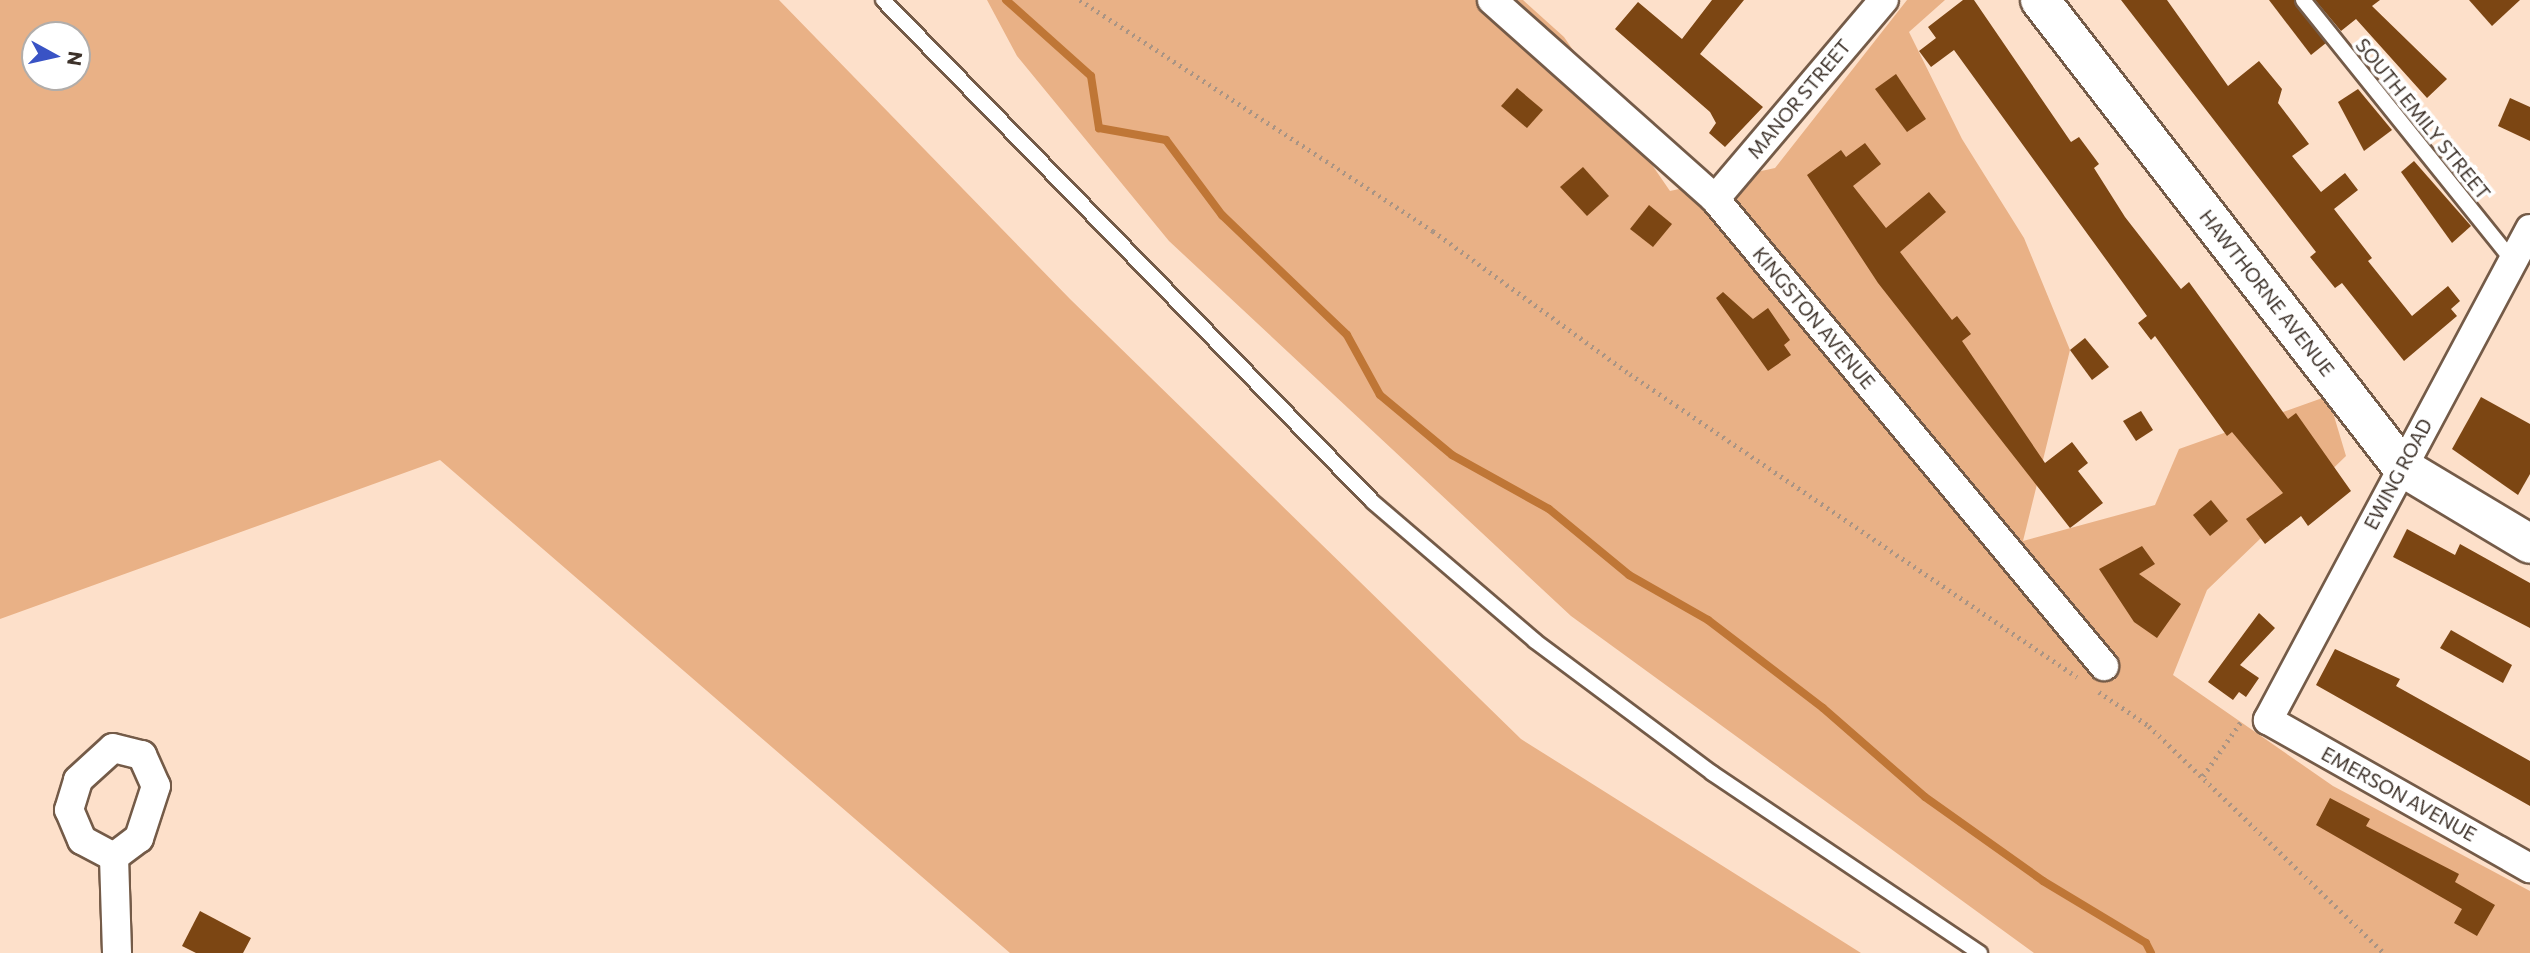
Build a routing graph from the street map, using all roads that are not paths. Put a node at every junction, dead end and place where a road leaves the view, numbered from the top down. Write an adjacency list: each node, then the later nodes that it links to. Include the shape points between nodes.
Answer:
1 (883, 0): 16 (lane, via 1373,502 1546,649 1712,772)
2 (1492, 0): 6 (street, KINGSTON AVENUE)
3 (1884, 0): 6 (street, MANOR STREET)
4 (2040, 0): 9 (street, HAWTHORNE AVENUE)
5 (2303, 0): 8 (lane, SOUTH EMILY STREET)
6 (1715, 199): 11 (street, KINGSTON AVENUE)
7 (2530, 229): 8 (street, EWING ROAD)
8 (2513, 261): 9 (street, EWING ROAD)
9 (2402, 467): 10 (street, HAWTHORNE AVENUE); 12 (street, EWING ROAD)
10 (2530, 544)
11 (2092, 678)
12 (2258, 716): 14 (street, EMERSON AVENUE)
13 (114, 857): 15 (street)
14 (2530, 868)
15 (117, 953)
16 (1980, 953)

